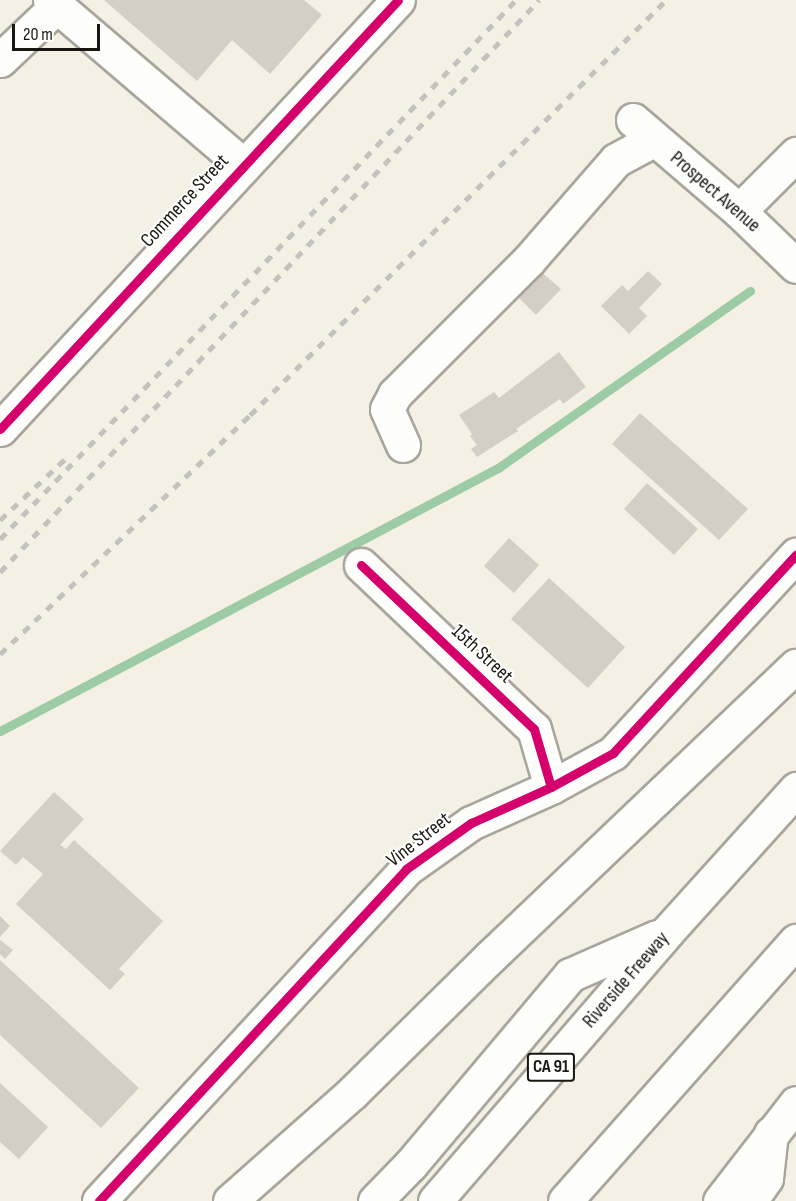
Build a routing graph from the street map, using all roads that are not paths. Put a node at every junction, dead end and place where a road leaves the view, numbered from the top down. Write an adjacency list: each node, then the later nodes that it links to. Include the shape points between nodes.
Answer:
1 (398, 0): 5 (main road, Commerce Street)
2 (54, 3): 3 (main road); 5 (main road)
3 (0, 60)
4 (796, 154): 6 (main road)
5 (243, 165): 8 (main road, Commerce Street)
6 (739, 211): 7 (main road, Prospect Avenue); 9 (main road, Prospect Avenue, via 644,130 528,261 395,394 387,409)
7 (796, 266)
8 (0, 429)
9 (403, 445)
10 (796, 555): 13 (main road, Vine Street, via 613,753)
11 (361, 565): 13 (main road, 15th Street, via 534,729)
12 (796, 666): 20 (main road, via 352,1093)
13 (551, 787): 19 (main road, Vine Street, via 471,823 406,869)
14 (796, 789): 15 (main road, Riverside Freeway / CA 91)
15 (667, 932): 21 (main road, via 570,975 411,1164); 22 (main road, Riverside Freeway / CA 91)
16 (796, 941): 23 (main road)
17 (796, 1103): 18 (main road)
18 (771, 1132): 24 (main road); 25 (main road, via 766,1178)
19 (99, 1201)
20 (230, 1201)
21 (375, 1201)
22 (435, 1201)
23 (565, 1201)
24 (720, 1201)
25 (750, 1201)

